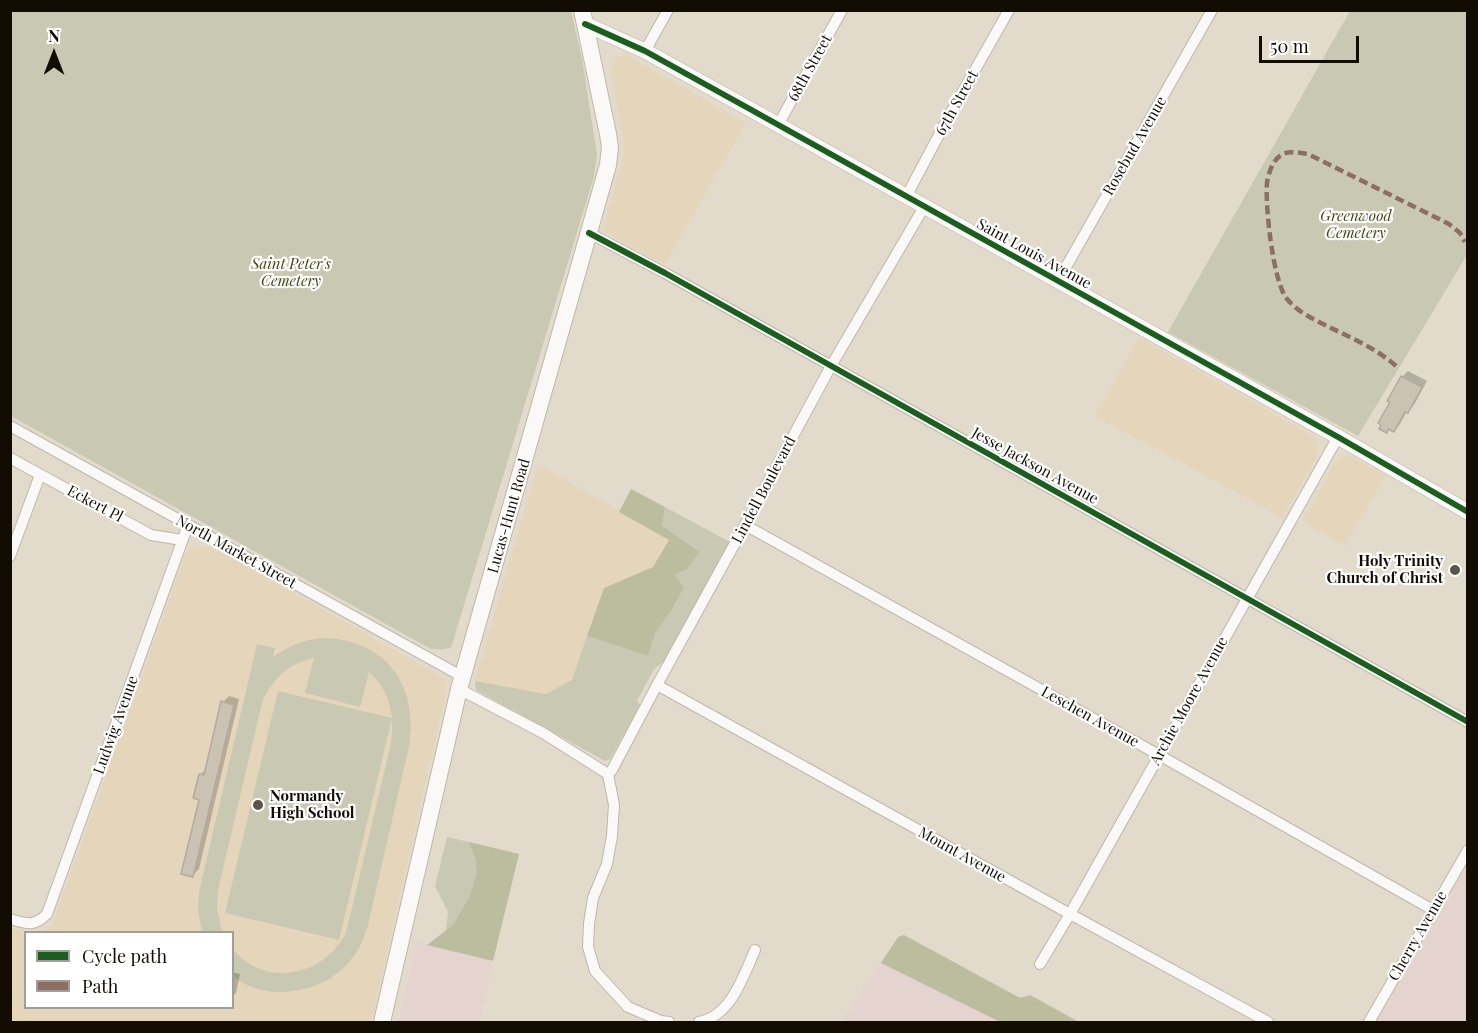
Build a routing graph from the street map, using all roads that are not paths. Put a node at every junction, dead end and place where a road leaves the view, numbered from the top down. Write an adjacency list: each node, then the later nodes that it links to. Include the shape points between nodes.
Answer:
1 (668, 10): 6 (street)
2 (842, 10): 7 (street, 68th Street)
3 (1009, 10): 8 (street, 67th Street)
4 (1212, 10): 11 (street, Rosebud Avenue)
5 (584, 17): 6 (street, Saint Louis Avenue); 10 (main road, Lucas-Hunt Road, via 610,147)
6 (645, 51): 7 (street, Saint Louis Avenue)
7 (778, 125): 8 (street, Saint Louis Avenue)
8 (906, 197): 9 (street, Saint Louis Avenue)
9 (924, 207): 11 (street, Saint Louis Avenue); 12 (street, Lindell Boulevard)
10 (589, 233): 12 (street, Jesse Jackson Avenue); 23 (main road, Lucas-Hunt Road)
11 (1058, 281): 14 (street, Saint Louis Avenue)
12 (831, 366): 19 (street, Lindell Boulevard); 22 (street, Jesse Jackson Avenue)
13 (10, 426): 18 (street, North Market Street)
14 (1338, 437): 17 (street, Saint Louis Avenue); 22 (street, Archie Moore Avenue)
15 (10, 458): 16 (street, Eckert Pl)
16 (40, 475): 20 (street, Eckert Pl, via 151,535); 21 (street)
17 (1467, 512)
18 (188, 525): 20 (street, Ludwig Avenue); 23 (street, North Market Street)
19 (745, 525): 24 (street, Lindell Boulevard); 26 (street, Leschen Avenue)
20 (182, 540): 31 (street, Ludwig Avenue, via 48,914 39,922)
21 (10, 556)
22 (1246, 598): 25 (street, Jesse Jackson Avenue); 26 (street, Archie Moore Avenue)
23 (461, 683): 27 (street, North Market Street); 34 (main road, Lucas-Hunt Road)
24 (657, 685): 27 (street, Lindell Boulevard); 30 (street, Mount Avenue)
25 (1467, 722)
26 (1159, 755): 29 (street, Leschen Avenue); 30 (street, Archie Moore Avenue)
27 (608, 774): 35 (street, via 614,806 612,836 607,864 593,898 588,947 595,971 628,1007)
28 (1467, 850): 29 (street, Cherry Avenue)
29 (1433, 910): 38 (street, Cherry Avenue)
30 (1070, 914): 33 (street, Archie Moore Avenue); 37 (street, Mount Avenue)
31 (10, 919)
32 (755, 950): 36 (street, via 732,998 719,1013)
33 (1040, 964)
34 (382, 1023)
35 (669, 1023)
36 (699, 1023)
37 (1268, 1023)
38 (1369, 1023)

